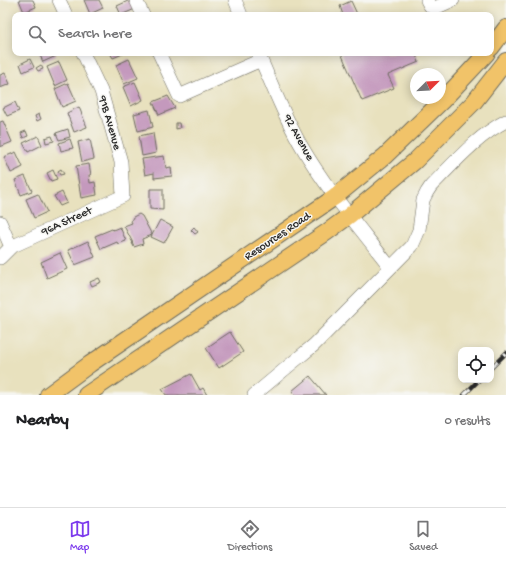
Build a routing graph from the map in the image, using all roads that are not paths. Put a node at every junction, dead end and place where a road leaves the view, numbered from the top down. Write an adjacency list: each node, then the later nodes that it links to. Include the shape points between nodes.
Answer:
1 (59, 0): 6 (street)
2 (136, 0): 7 (street)
3 (235, 0): 8 (street)
4 (427, 0): 5 (street, via 433,8)
5 (453, 0)
6 (65, 12)
7 (142, 12)
8 (240, 12)
9 (506, 28): 10 (main road)
10 (494, 44)
11 (84, 56): 17 (street, 91B Avenue, via 101,91 121,162)
12 (160, 56): 13 (street, via 179,96)
13 (260, 56): 18 (street, 92 Avenue, via 301,146)
14 (483, 56): 18 (main road, Resources Road, via 442,101 385,156)
15 (506, 61): 19 (main road, Resources Road, via 474,102 420,156)
16 (506, 121): 23 (street, via 472,145 431,186 423,200 419,230 412,246)
17 (123, 196): 21 (street, 96A Street)
18 (335, 197): 19 (street, 92 Avenue); 24 (main road, Resources Road)
19 (350, 215): 23 (street, 92 Avenue); 25 (main road, Resources Road)
20 (0, 222): 21 (street)
21 (11, 247): 22 (street)
22 (0, 258)
23 (390, 268): 26 (street, via 314,345)
24 (48, 395)
25 (86, 395)
26 (254, 395)

